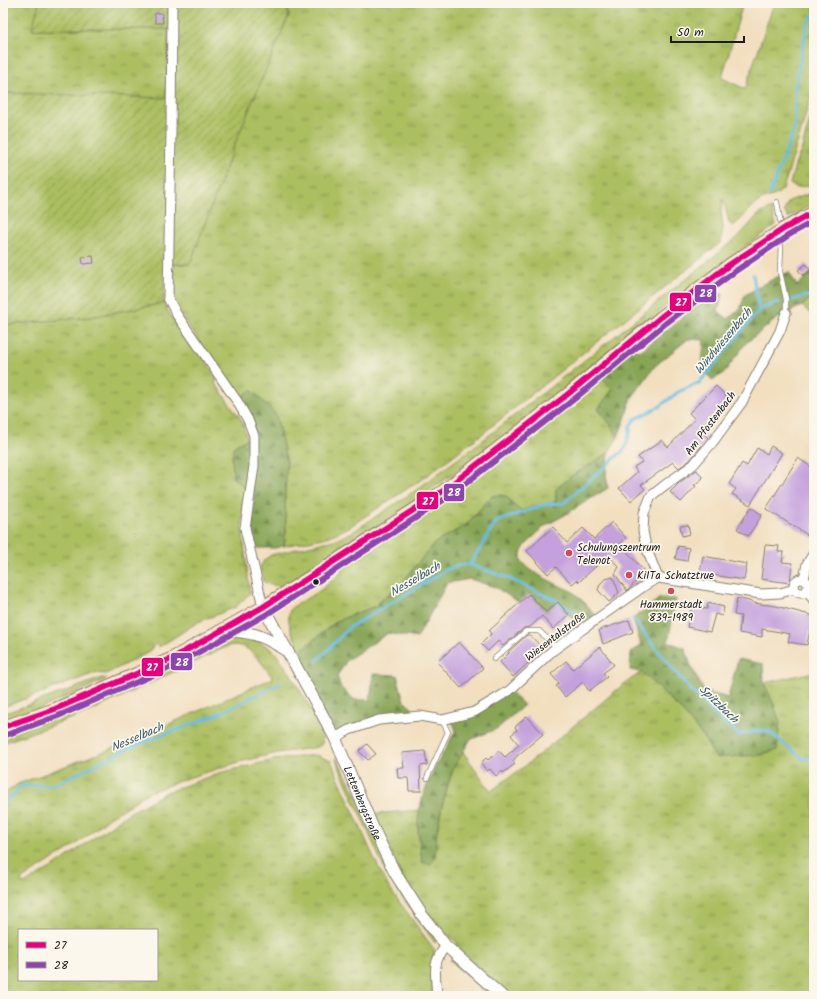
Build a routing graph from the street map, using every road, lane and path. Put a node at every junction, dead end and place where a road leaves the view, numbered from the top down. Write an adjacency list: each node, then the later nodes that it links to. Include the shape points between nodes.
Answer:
1 (172, 3): 13 (street, via 168,298 237,401 254,436 254,466 245,528)
2 (777, 202): 4 (lane)
3 (814, 212): 13 (main road, via 729,265 443,491)
4 (780, 220)
5 (781, 244): 6 (lane, via 780,272 786,299)
6 (786, 313): 8 (street, Am Pfostenbach, via 780,331 742,402 712,443 693,466 651,496 644,513 643,531 646,547)
7 (814, 553): 9 (street, via 807,564)
8 (658, 578): 10 (street, via 762,594); 15 (street, Wiesentalstraße)
9 (804, 579): 10 (street, via 796,581); 11 (street, via 808,585)
10 (795, 589): 11 (street, via 799,592)
11 (806, 591): 12 (street)
12 (814, 600)
13 (263, 607): 14 (main road); 16 (street, Lettenbergstraße)
14 (222, 630): 16 (street, via 242,631 261,636); 19 (main road, via 171,658 55,709)
15 (557, 648): 17 (lane, via 539,631 526,631); 18 (street, Wiesentalstraße, via 509,691 474,712)
16 (287, 651): 20 (street, Lettenbergstraße)
17 (494, 659)
18 (442, 720): 20 (street, Wiesentalstraße, via 420,716 379,720); 21 (lane, via 448,732)
19 (3, 727)
20 (334, 738): 22 (street, Lettenbergstraße, via 373,828 396,873 422,915)
21 (427, 778)
22 (446, 946): 23 (street, via 436,963); 24 (street, Lettenbergstraße)
23 (437, 996)
24 (502, 996)

